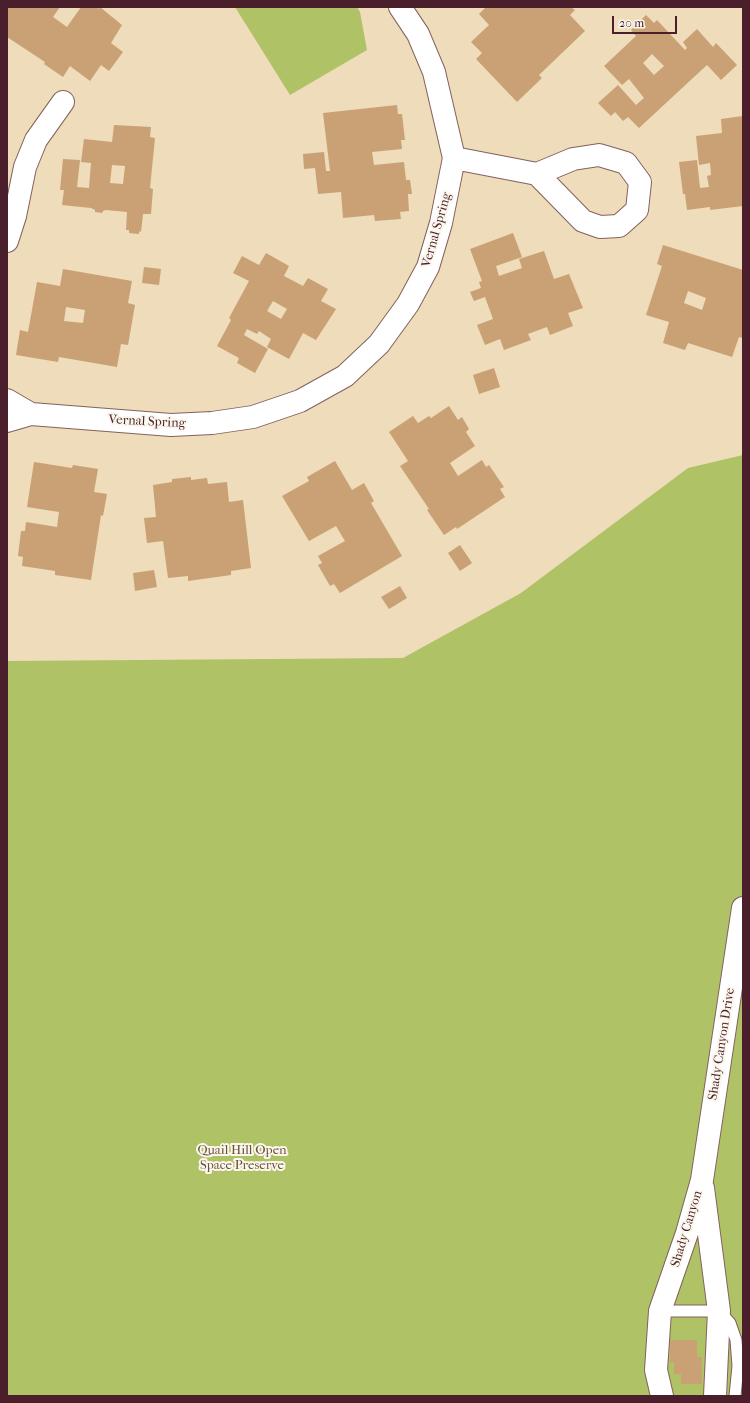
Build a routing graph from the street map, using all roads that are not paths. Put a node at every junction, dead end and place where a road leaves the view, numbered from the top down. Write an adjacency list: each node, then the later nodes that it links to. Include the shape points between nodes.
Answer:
1 (400, 7): 3 (street, Vernal Spring, via 418,34 434,72)
2 (63, 102): 5 (street, via 36,140 25,167)
3 (454, 158): 4 (street); 7 (street, Vernal Spring, via 441,223 428,267 408,304 379,344 345,376 300,401 253,417 212,423 171,426)
4 (536, 174)
5 (7, 242)
6 (7, 400): 7 (street, Vernal Spring)
7 (31, 414): 8 (street, Vernal Spring)
8 (7, 421)
9 (743, 908): 10 (street, Shady Canyon Drive)
10 (702, 1180): 11 (street, Shady Canyon); 12 (street, Shady Canyon)
11 (660, 1311): 12 (lane); 13 (street, Shady Canyon, via 656,1370)
12 (719, 1311): 14 (street, Shady Canyon); 15 (lane, via 730,1323 736,1340 738,1366)
13 (662, 1396)
14 (715, 1396)
15 (735, 1396)

